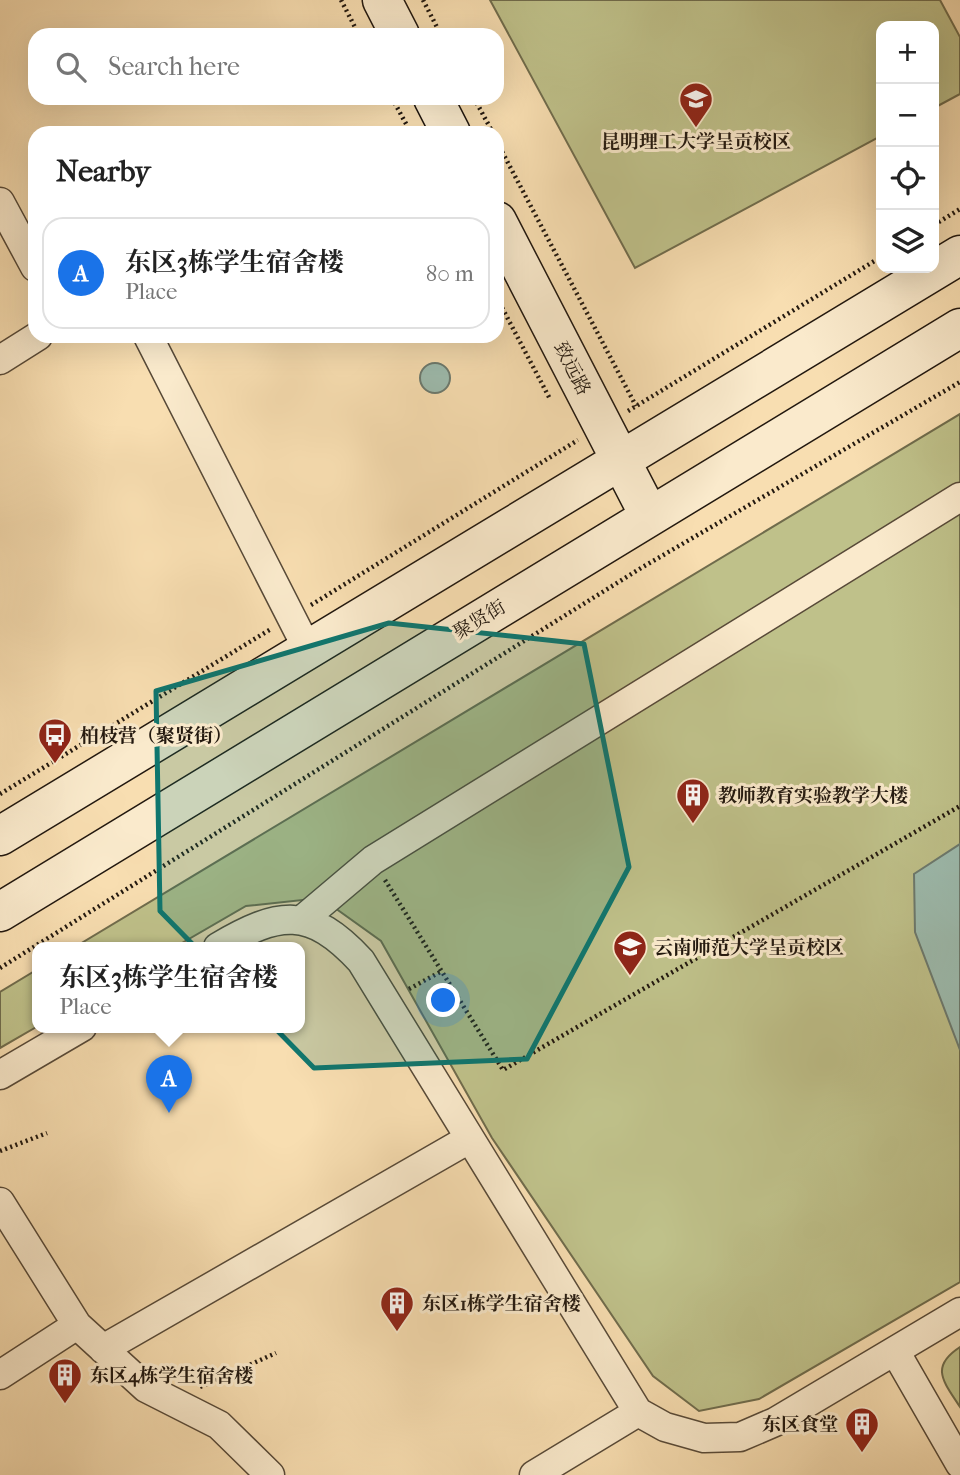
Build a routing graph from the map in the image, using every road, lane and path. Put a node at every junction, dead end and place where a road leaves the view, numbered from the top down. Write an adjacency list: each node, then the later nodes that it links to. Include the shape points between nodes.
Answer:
1 (341, 0): 4 (path)
2 (382, 0): 5 (main road)
3 (423, 0): 6 (path)
4 (355, 28)
5 (396, 28)
6 (437, 28)
7 (396, 105): 10 (path)
8 (437, 105): 11 (main road)
9 (478, 105): 12 (path)
10 (407, 126)
11 (447, 126)
12 (488, 126)
13 (504, 155): 26 (path)
14 (0, 202): 18 (street)
15 (960, 209): 16 (path)
16 (939, 222)
17 (504, 234): 27 (main road, 致远路)
18 (28, 254)
19 (960, 255): 26 (main road)
20 (876, 261): 26 (path)
21 (960, 328): 30 (main road, 聚贤街)
22 (28, 342): 24 (street)
23 (152, 343): 31 (street)
24 (0, 360)
25 (960, 382): 38 (path, via 661,555)
26 (645, 423): 27 (path); 28 (main road)
27 (603, 425): 28 (main road, 致远路); 31 (path)
28 (621, 459): 30 (main road, 致远路); 31 (main road)
29 (960, 497): 35 (street)
30 (649, 515): 36 (main road, 聚贤街)
31 (300, 633): 32 (path); 34 (main road)
32 (0, 794)
33 (960, 806): 42 (path, via 503,1070)
34 (0, 836)
35 (373, 860): 37 (street); 42 (path)
36 (0, 912)
37 (302, 920): 39 (street, via 272,919); 43 (street, via 338,936 361,961)
38 (42, 942)
39 (228, 942)
40 (32, 948): 41 (path)
41 (0, 968)
42 (442, 971): 43 (path)
43 (385, 1003): 47 (street)
44 (72, 1033): 45 (street)
45 (0, 1075)
46 (47, 1133): 48 (path)
47 (469, 1139): 52 (street); 57 (street)
48 (0, 1151)
49 (0, 1202): 51 (street)
50 (960, 1312): 53 (street)
51 (76, 1325): 52 (street); 55 (street)
52 (103, 1349): 56 (street, via 146,1388)
53 (895, 1350): 57 (street, via 775,1422 740,1437 704,1438 665,1427); 58 (street)
54 (276, 1353): 56 (path)
55 (0, 1375)
56 (170, 1400): 59 (street, via 219,1425)
57 (638, 1412): 60 (street)
58 (960, 1464)
59 (270, 1475)
60 (534, 1475)

